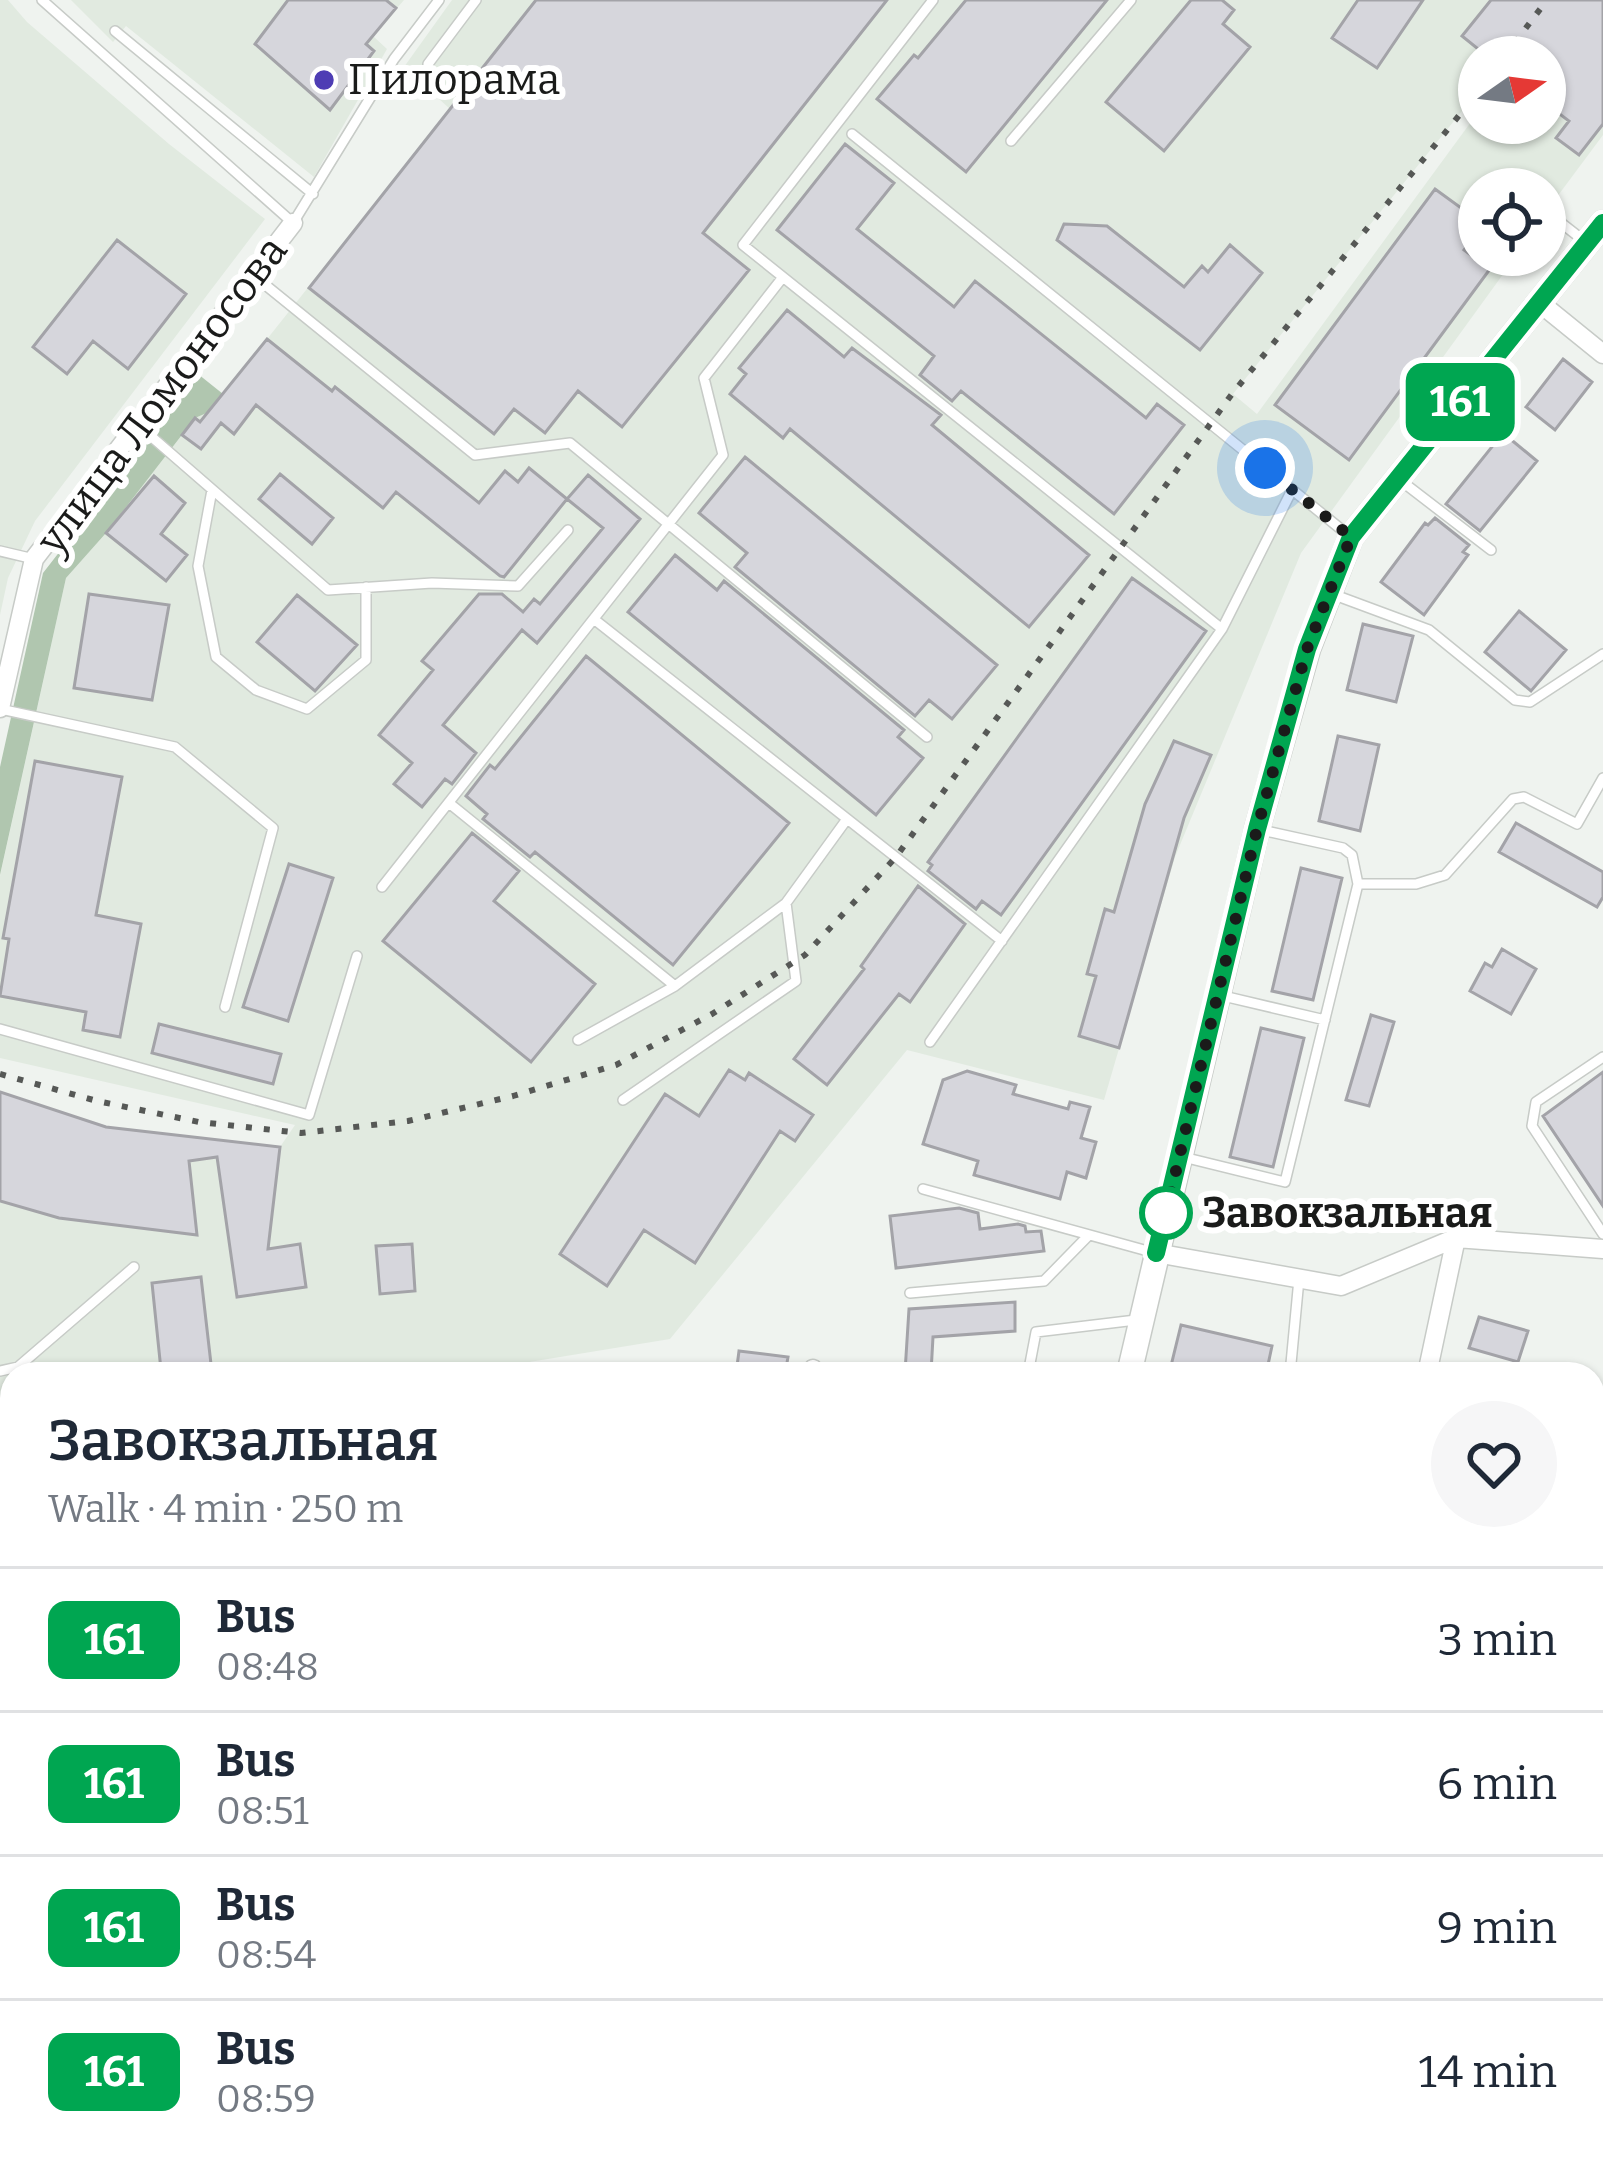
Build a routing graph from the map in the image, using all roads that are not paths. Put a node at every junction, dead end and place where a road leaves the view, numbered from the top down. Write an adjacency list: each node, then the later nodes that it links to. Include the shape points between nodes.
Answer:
1 (42, 0): 12 (lane)
2 (440, 0): 10 (lane, via 394,59)
3 (476, 0): 7 (lane)
4 (933, 0): 15 (lane, via 743,245)
5 (1131, 0): 9 (lane)
6 (115, 31): 10 (lane)
7 (428, 64)
8 (852, 134): 21 (lane)
9 (1012, 141)
10 (313, 194): 12 (lane)
11 (1566, 221): 13 (lane)
12 (292, 223): 14 (street, улица Ломоносова)
13 (1595, 233): 16 (street)
14 (253, 275): 18 (street, улица Ломоносова); 22 (lane, via 475,455 570,443)
15 (783, 277): 22 (lane, via 704,377 723,454); 31 (lane)
16 (1540, 303): 17 (street); 19 (street)
17 (1603, 354)
18 (138, 424): 20 (lane); 27 (street, улица Ломоносова)
19 (1398, 478): 24 (street); 25 (lane)
20 (212, 490): 28 (lane, via 328,590); 28 (lane, via 198,566 216,657 256,690 307,710 367,660)
21 (1292, 490): 24 (lane); 31 (lane)
22 (668, 524): 30 (lane); 34 (lane)
23 (568, 530): 28 (lane, via 518,586)
24 (1351, 537): 29 (street)
25 (1491, 550)
26 (0, 551): 27 (lane)
27 (34, 559): 33 (street, улица Ломоносова)
28 (366, 587)
29 (1327, 592): 32 (lane, via 1430,630 1515,700 1530,701); 38 (street)
30 (595, 620): 36 (lane); 37 (lane)
31 (1222, 629): 42 (lane)
32 (1603, 654)
33 (0, 709): 46 (lane, via 175,747 273,828)
34 (927, 737)
35 (1603, 778): 39 (lane, via 1577,824 1514,799 1445,875)
36 (449, 803): 40 (lane); 44 (lane)
37 (847, 819): 41 (lane); 42 (lane)
38 (1257, 829): 39 (lane, via 1343,848); 45 (street)
39 (1358, 884): 47 (lane)
40 (382, 887)
41 (786, 903): 44 (lane); 52 (lane, via 796,981)
42 (1001, 940): 50 (lane)
43 (357, 956): 48 (lane, via 309,1115)
44 (675, 986): 49 (lane)
45 (1218, 995): 47 (lane); 53 (street)
46 (225, 1007)
47 (1325, 1020): 53 (lane, via 1285,1182)
48 (0, 1029)
49 (578, 1040)
50 (930, 1042)
51 (1603, 1057): 55 (lane, via 1536,1102 1532,1126)
52 (623, 1100)
53 (1179, 1156): 59 (street)
54 (923, 1189): 56 (lane)
55 (1603, 1234)
56 (1088, 1237): 59 (lane); 62 (lane, via 1044,1281)
57 (1456, 1238): 58 (street); 61 (street, via 1341,1286); 68 (street)
58 (1603, 1249)
59 (1156, 1253): 61 (street); 63 (street)
60 (134, 1267): 64 (lane)
61 (1299, 1279): 67 (lane)
62 (910, 1293)
63 (1141, 1320): 65 (lane, via 1036,1332); 66 (street)
64 (24, 1362)
65 (1030, 1362)
66 (1132, 1362)
67 (1291, 1362)
68 (1429, 1362)

